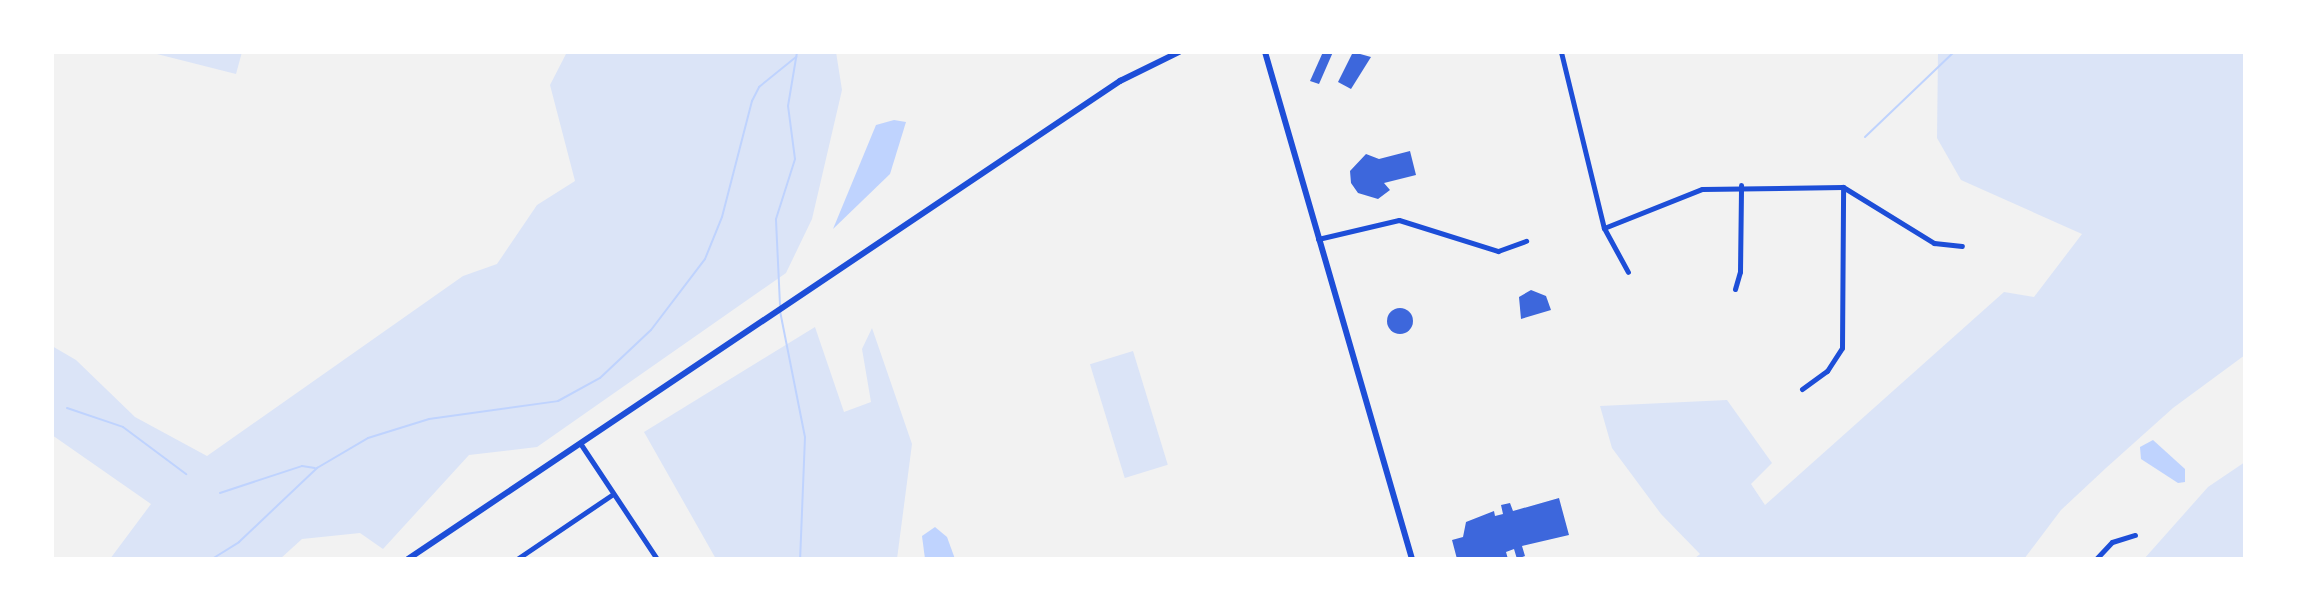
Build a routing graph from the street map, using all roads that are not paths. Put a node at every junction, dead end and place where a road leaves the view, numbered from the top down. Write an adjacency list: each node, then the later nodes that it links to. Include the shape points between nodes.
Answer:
1 (1179, 52): 13 (street, via 1120,81)
2 (1265, 52): 7 (street)
3 (1561, 52): 6 (street)
4 (1741, 185): 5 (street); 6 (street, via 1702,189); 11 (street, via 1740,272)
5 (1843, 187): 9 (street, via 1934,243); 12 (street, via 1842,348 1827,371)
6 (1604, 228): 10 (street)
7 (1317, 240): 8 (street, via 1399,220 1498,251); 19 (street)
8 (1526, 241)
9 (1962, 246)
10 (1628, 272)
11 (1735, 289)
12 (1802, 389)
13 (580, 443): 14 (street); 16 (street)
14 (613, 494): 17 (street); 18 (street)
15 (2135, 535): 20 (street, via 2112,542)
16 (408, 559)
17 (517, 559)
18 (657, 559)
19 (1412, 559)
20 (2096, 559)

